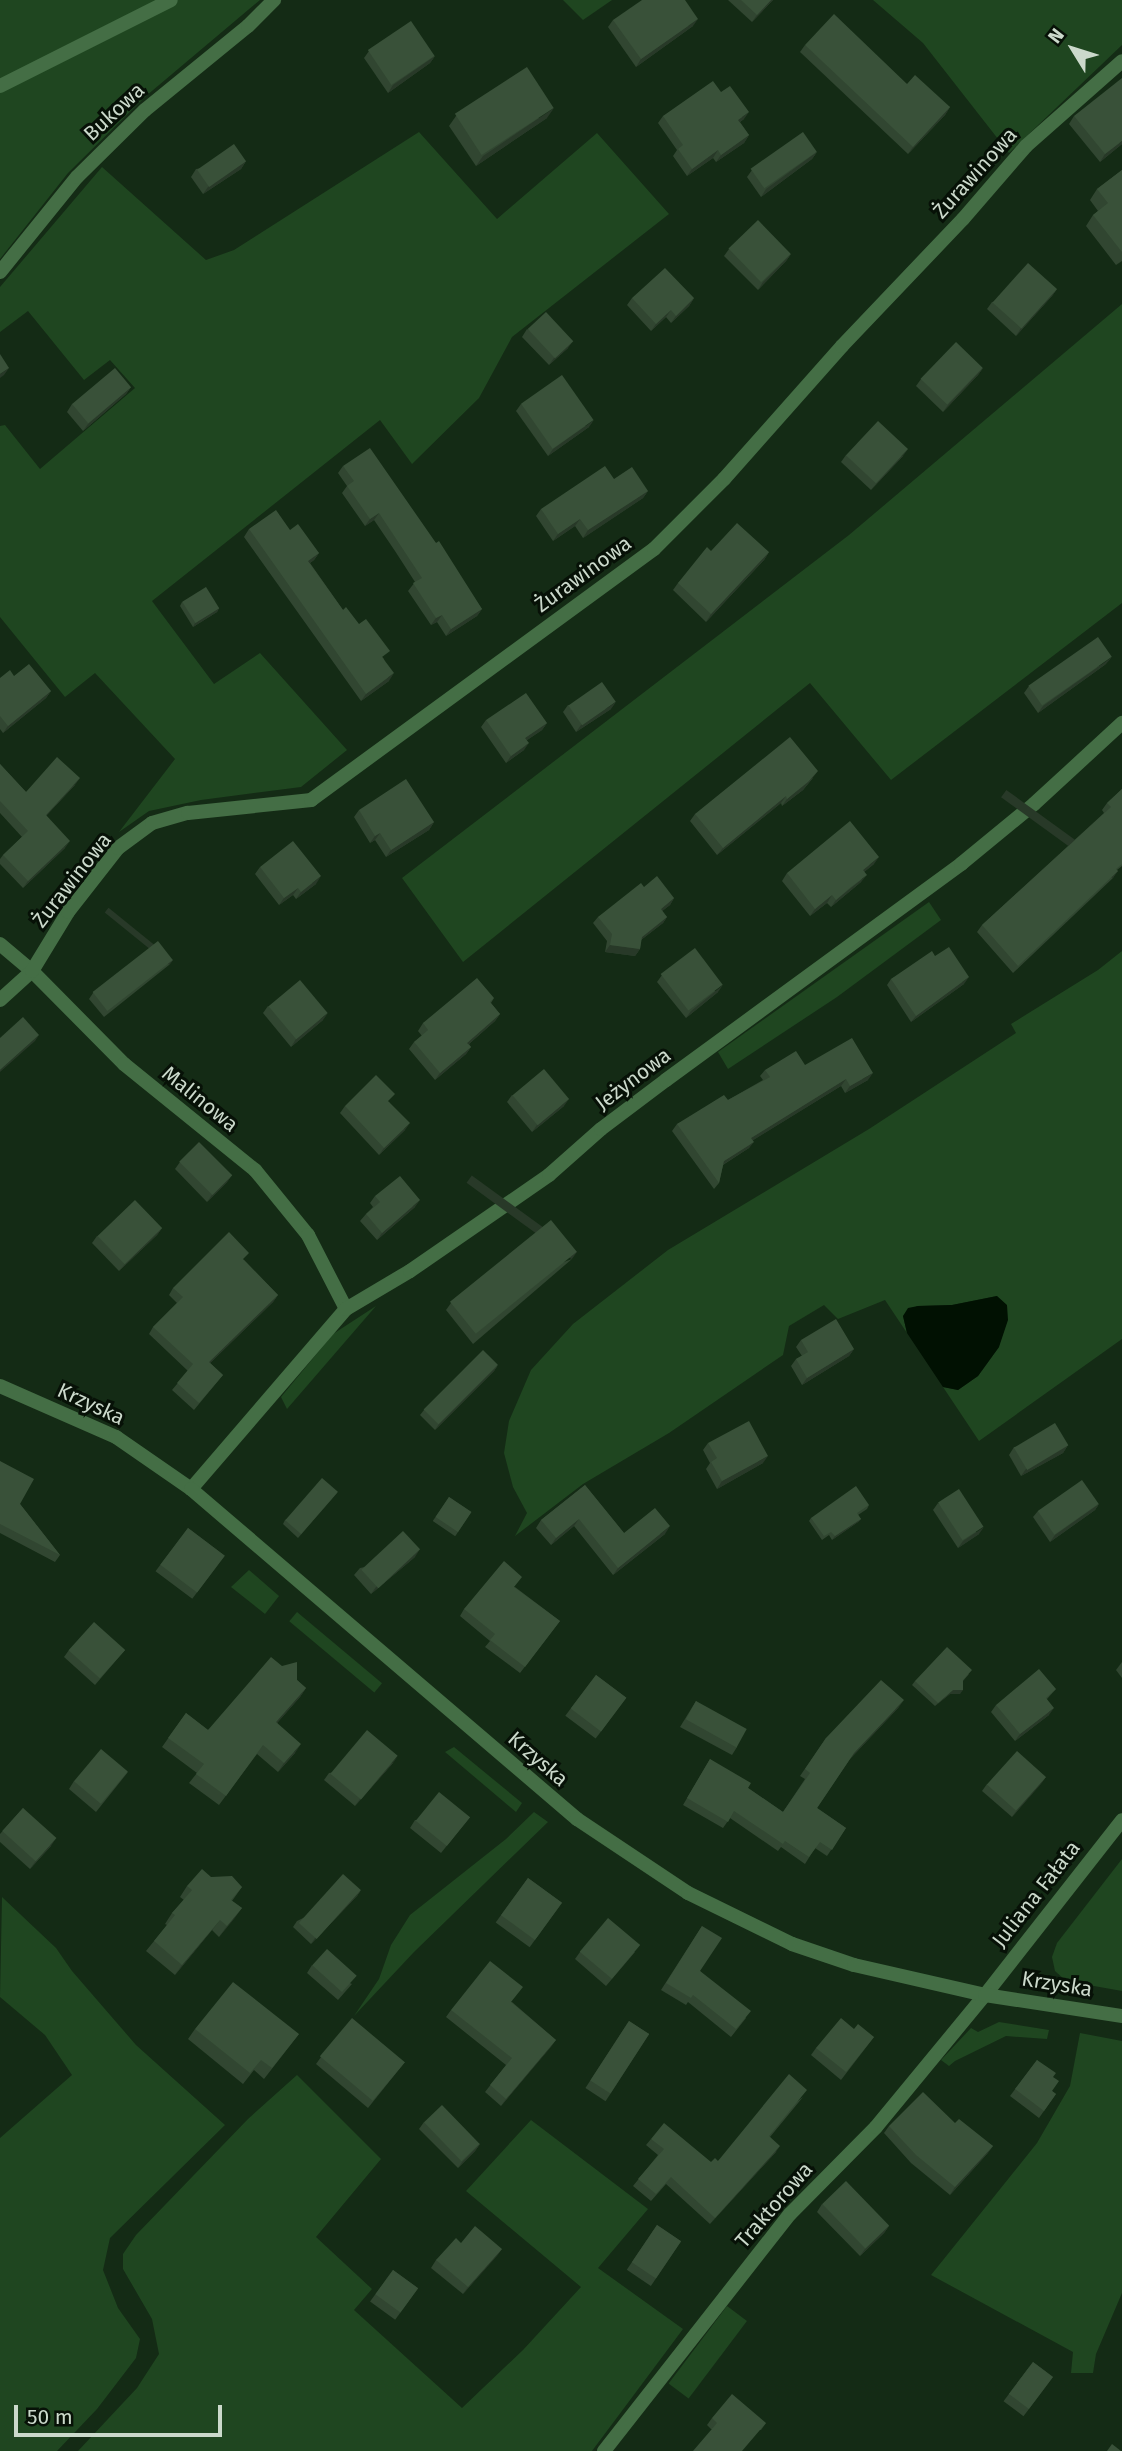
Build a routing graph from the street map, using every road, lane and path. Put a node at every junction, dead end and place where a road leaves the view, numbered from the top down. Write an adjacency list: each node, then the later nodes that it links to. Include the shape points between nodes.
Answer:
1 (171, 0): 4 (street)
2 (274, 0): 5 (street, Bukowa, via 145,110 77,177)
3 (1122, 61): 8 (street, Żurawinowa, via 1026,146 724,479 654,549 311,800 188,813 152,823 118,848 68,912)
4 (0, 86)
5 (0, 272)
6 (1122, 723): 10 (street, Jeżynowa, via 961,864 633,1105 549,1175 410,1271)
7 (0, 944): 8 (street, Malinowa)
8 (32, 971): 9 (street, Żurawinowa); 10 (street, Malinowa, via 124,1064 254,1170 307,1235)
9 (0, 1000)
10 (346, 1309): 12 (street, Jeżynowa)
11 (0, 1386): 12 (street, Krzyska, via 116,1437)
12 (191, 1489): 14 (street, Krzyska, via 543,1792 650,1870 717,1909 792,1944 912,1980)
13 (1122, 1820): 14 (street, Juliana Fałata)
14 (985, 1995): 15 (street, Krzyska); 16 (street, Traktorowa, via 876,2127 790,2214)
15 (1122, 2016)
16 (604, 2451)

